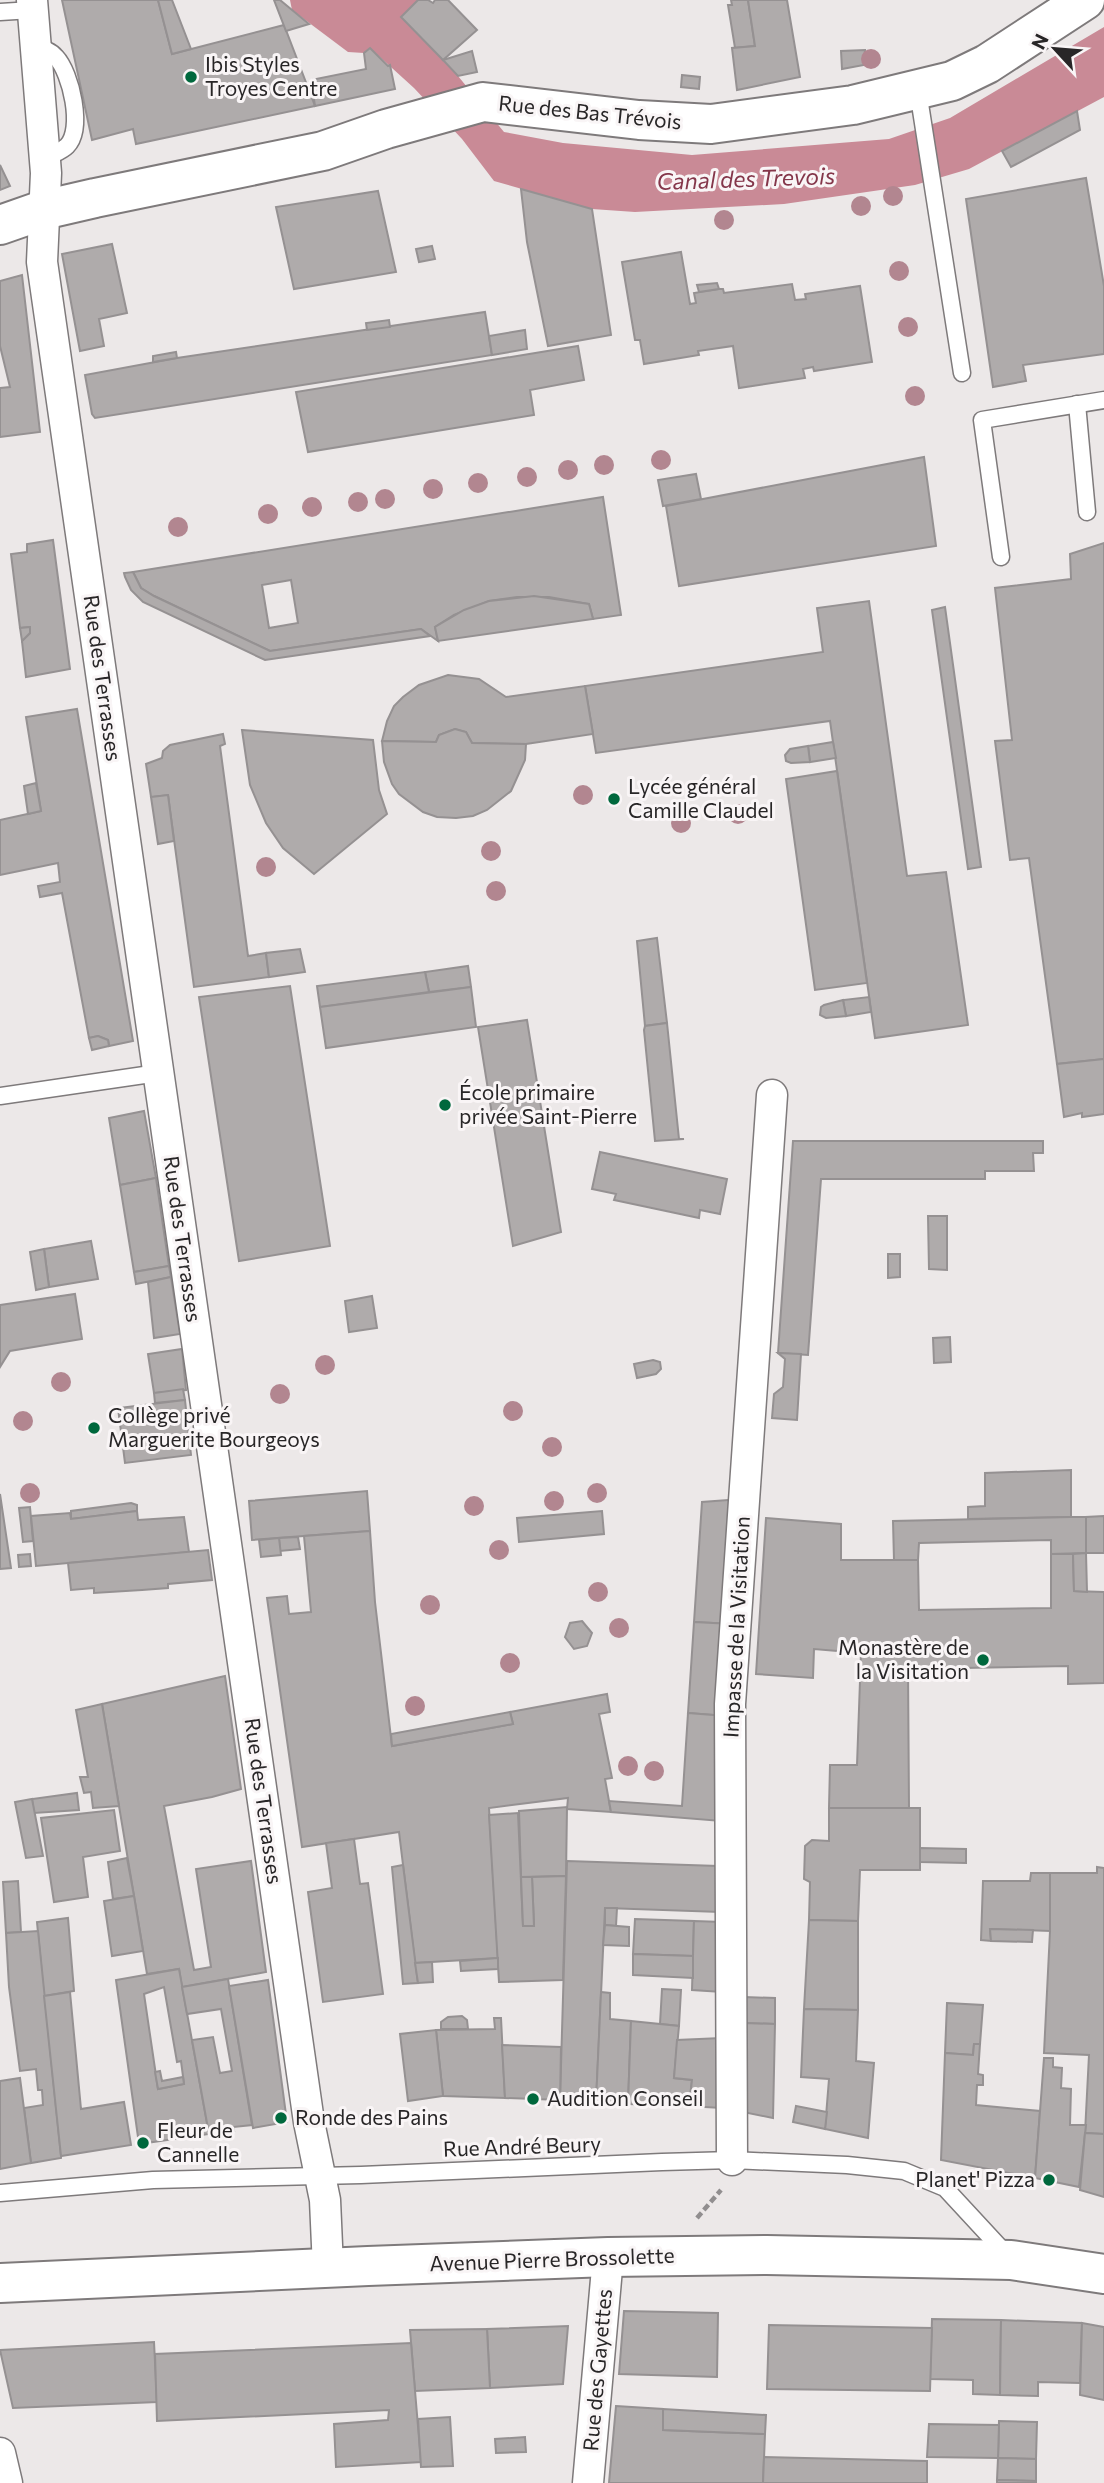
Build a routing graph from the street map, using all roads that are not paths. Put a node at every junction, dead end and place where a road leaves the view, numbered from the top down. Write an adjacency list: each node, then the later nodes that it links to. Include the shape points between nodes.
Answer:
1 (1085, 0): 4 (street, Rue des Bas Trévois, via 987,64)
2 (32, 5): 3 (lane); 5 (street, Rue des Terrasses, via 46,173)
3 (0, 12)
4 (918, 91): 5 (street, Rue des Bas Trévois, via 853,105 711,124 483,102 323,151); 7 (lane)
5 (43, 210): 6 (street, Rue des Bas Trévois); 12 (street, Rue des Terrasses, via 42,262)
6 (0, 225)
7 (962, 373)
8 (1104, 400): 9 (lane)
9 (1077, 404): 10 (lane); 11 (lane, via 982,420)
10 (1087, 512)
11 (1001, 557)
12 (158, 1073): 14 (lane); 16 (street, Rue des Terrasses)
13 (772, 1095): 15 (street, Impasse de la Visitation, via 730,1704)
14 (0, 1096)
15 (732, 2160): 16 (lane, Rue André Beury); 19 (lane, Rue André Beury, via 904,2171 945,2188)
16 (320, 2176): 17 (lane, Rue André Beury, via 153,2180); 20 (street, Rue des Terrasses, via 327,2213)
17 (0, 2193)
18 (608, 2258): 19 (street, Avenue Pierre Brossolette, via 767,2255); 20 (street, Avenue Pierre Brossolette); 25 (street, Rue des Gayettes)
19 (1011, 2260): 21 (street, Avenue Pierre Brossolette)
20 (328, 2268): 22 (street, Avenue Pierre Brossolette)
21 (1104, 2274)
22 (0, 2283)
23 (0, 2453): 24 (street)
24 (7, 2483)
25 (588, 2483)

